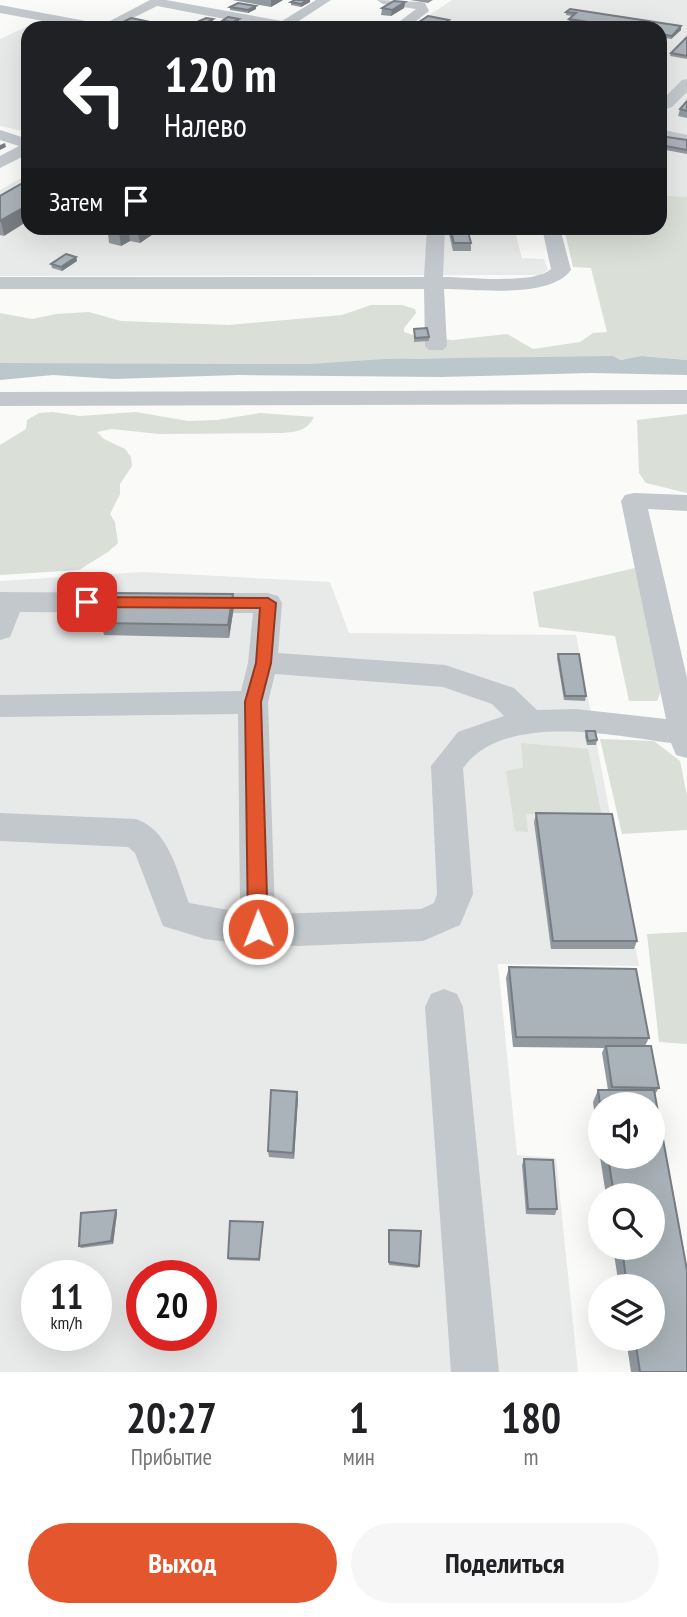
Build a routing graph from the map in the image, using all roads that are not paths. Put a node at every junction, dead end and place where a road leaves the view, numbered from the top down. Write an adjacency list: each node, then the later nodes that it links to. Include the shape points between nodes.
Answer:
1 (15, 0): 5 (street)
2 (325, 0): 11 (street)
3 (383, 0): 12 (street, via 421,6 423,11)
4 (158, 1): 9 (street); 10 (street)
5 (0, 8): 6 (street)
6 (37, 16): 7 (street); 8 (street)
7 (26, 21)
8 (64, 21)
9 (116, 21)
10 (253, 21)
11 (291, 21)
12 (408, 21)
13 (21, 23): 14 (street)
14 (12, 27)
15 (687, 83): 16 (street)
16 (667, 104)
17 (667, 132): 18 (street)
18 (687, 133)
19 (667, 134): 21 (street)
20 (0, 135): 22 (street)
21 (687, 140)
22 (21, 143)
23 (21, 150): 24 (street)
24 (0, 163)
25 (435, 235): 28 (street)
26 (553, 235): 28 (street, via 561,270 552,278 531,283)
27 (0, 283): 28 (street)
28 (435, 283): 29 (street)
29 (436, 346)
30 (687, 397): 31 (street)
31 (0, 399)
32 (687, 503): 38 (street, via 634,501)
33 (3, 611): 34 (street, via 268,603)
34 (263, 663): 35 (street); 37 (street, via 446,676 503,696)
35 (253, 702): 36 (street); 40 (street)
36 (0, 706)
37 (529, 721): 38 (street, via 592,721); 40 (street, via 470,739 447,766 455,894 447,914 423,925)
38 (685, 739)
39 (0, 827): 40 (street, via 135,832 149,845 176,915 202,923)
40 (258, 929)
41 (444, 1007): 42 (street)
42 (475, 1372)

